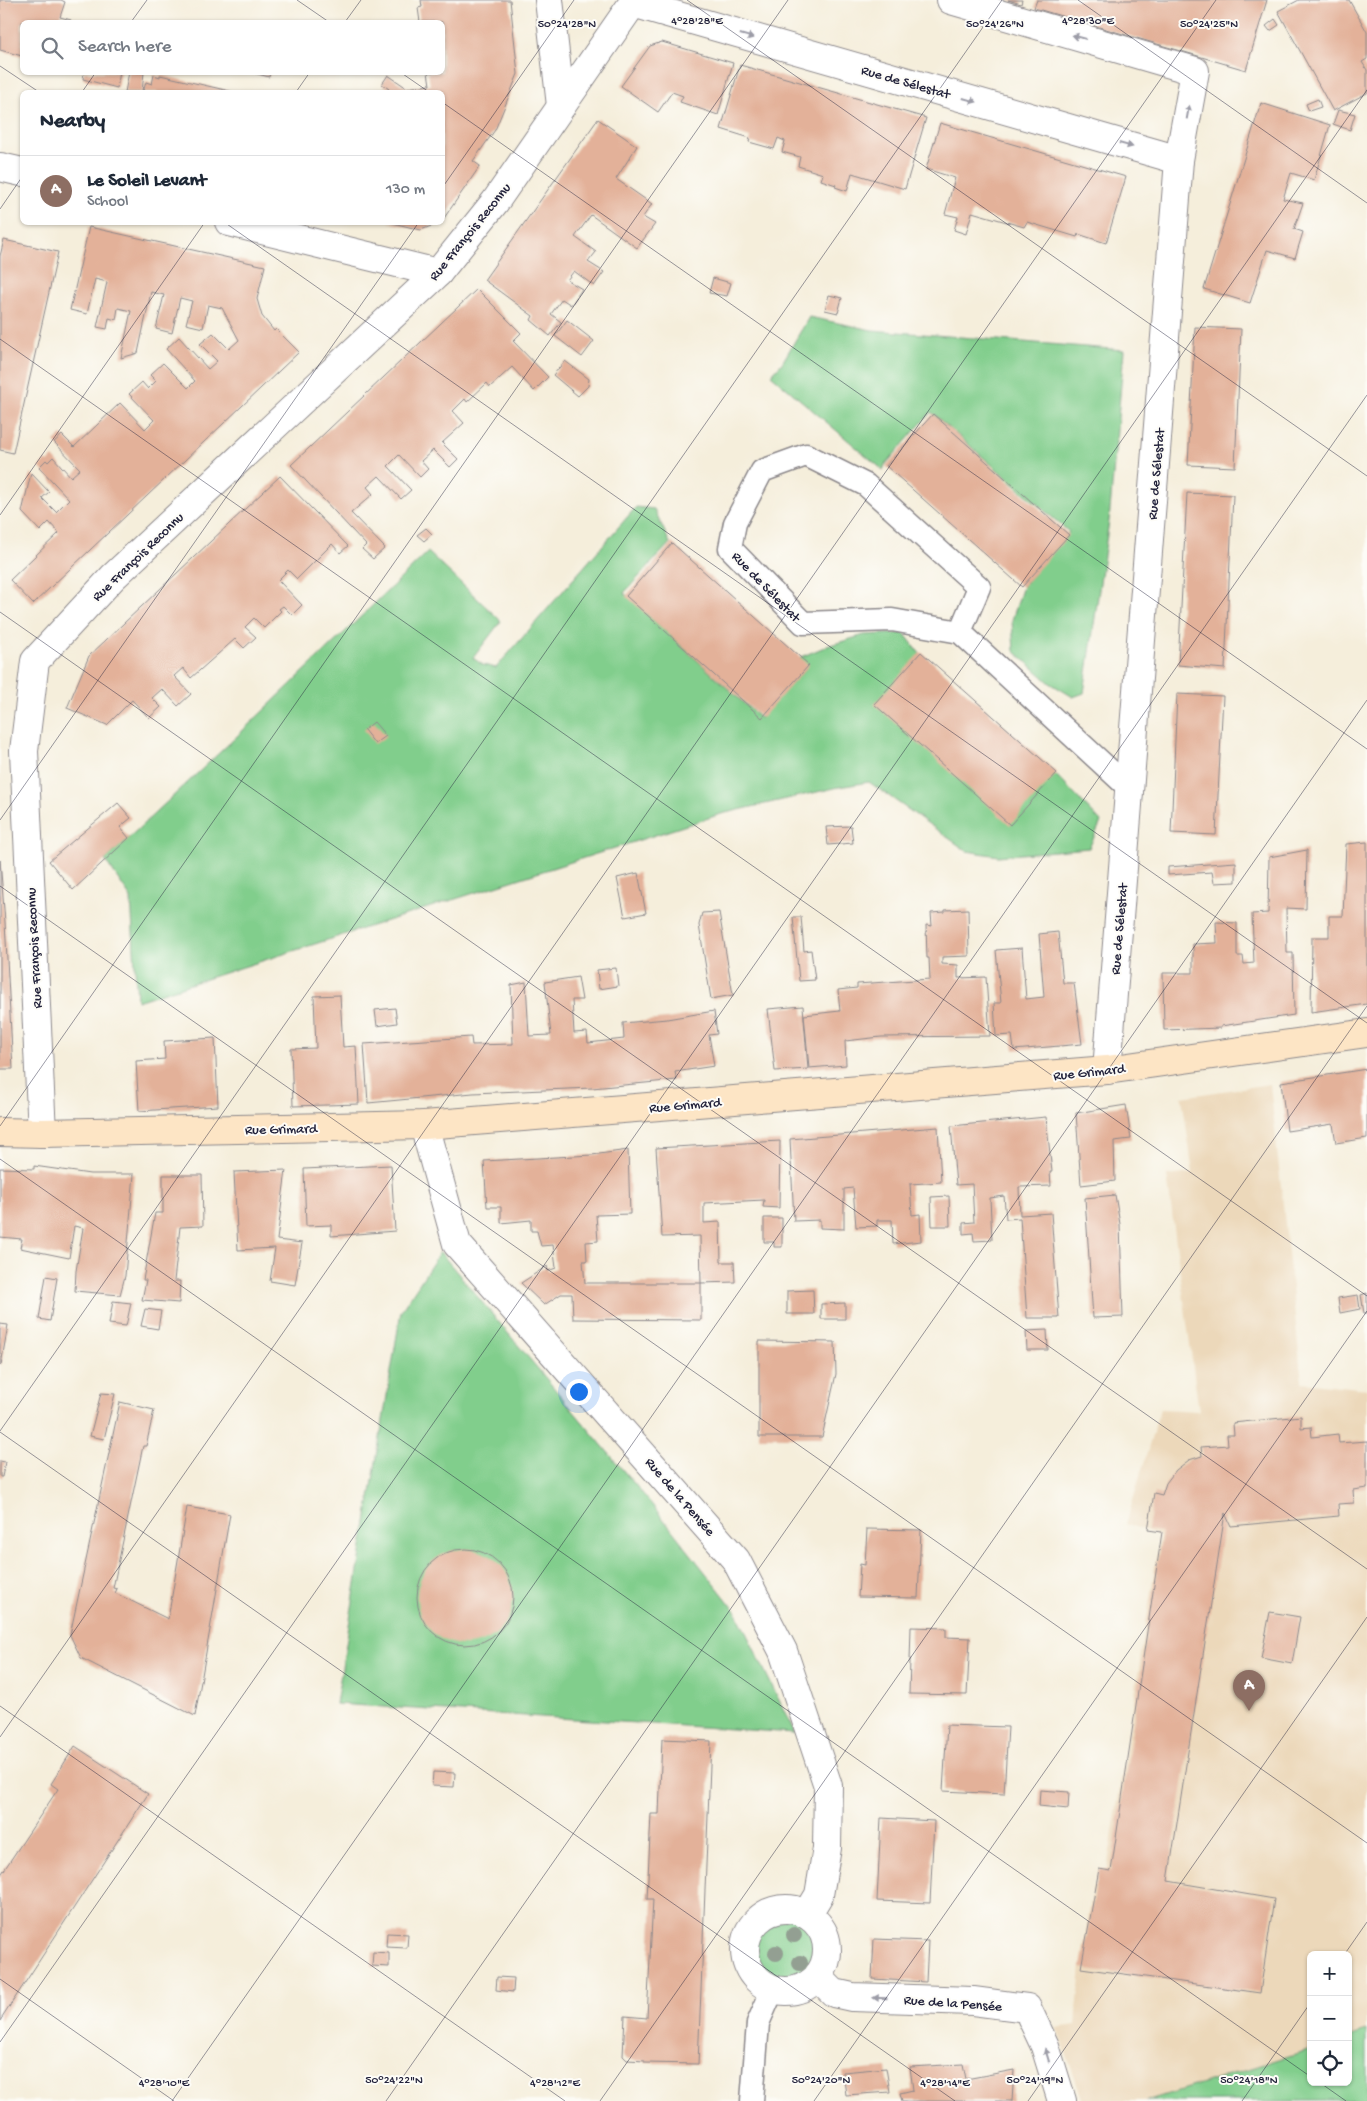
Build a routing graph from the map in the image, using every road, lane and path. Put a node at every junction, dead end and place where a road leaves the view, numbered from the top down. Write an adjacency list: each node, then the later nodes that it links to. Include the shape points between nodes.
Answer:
1 (549, 0): 4 (street)
2 (951, 0): 5 (street, Rue de Sélestat, one-way to 2, via 1195,71)
3 (634, 2): 4 (street, Rue François Reconnu); 5 (street, Rue de Sélestat, one-way to 5)
4 (561, 106): 7 (street, Rue François Reconnu, via 496,202)
5 (1179, 160): 9 (street, Rue de Sélestat)
6 (241, 225): 7 (street)
7 (438, 273): 14 (street, Rue François Reconnu, via 113,577 35,661 24,751)
8 (960, 632): 8 (lane, Rue de Sélestat, via 892,620 803,623 730,548 735,523 762,472 806,455 866,485 979,587); 9 (lane)
9 (1129, 788): 11 (street, Rue de Sélestat)
10 (1367, 1033): 11 (street, Rue Grimard)
11 (1107, 1070): 12 (street, Rue Grimard)
12 (424, 1125): 14 (street, Rue Grimard); 15 (street, Rue de la Pensée, via 457,1244 736,1560 783,1652 828,1786 827,1848 821,1886)
13 (0, 1132): 14 (street, Rue Grimard)
14 (42, 1133)
15 (807, 1914): 16 (street, via 818,1923 827,1947 826,1960); 17 (street, via 780,1909 767,1913 748,1933 746,1960 751,1972 761,1983)
16 (817, 1976): 17 (street, via 798,1989); 19 (street, Rue de la Pensée, one-way to 16, via 1044,2046 1027,2008 973,2001 852,1997 834,1993)
17 (773, 1989): 18 (lane, via 758,2023)
18 (752, 2101)
19 (1062, 2101)

